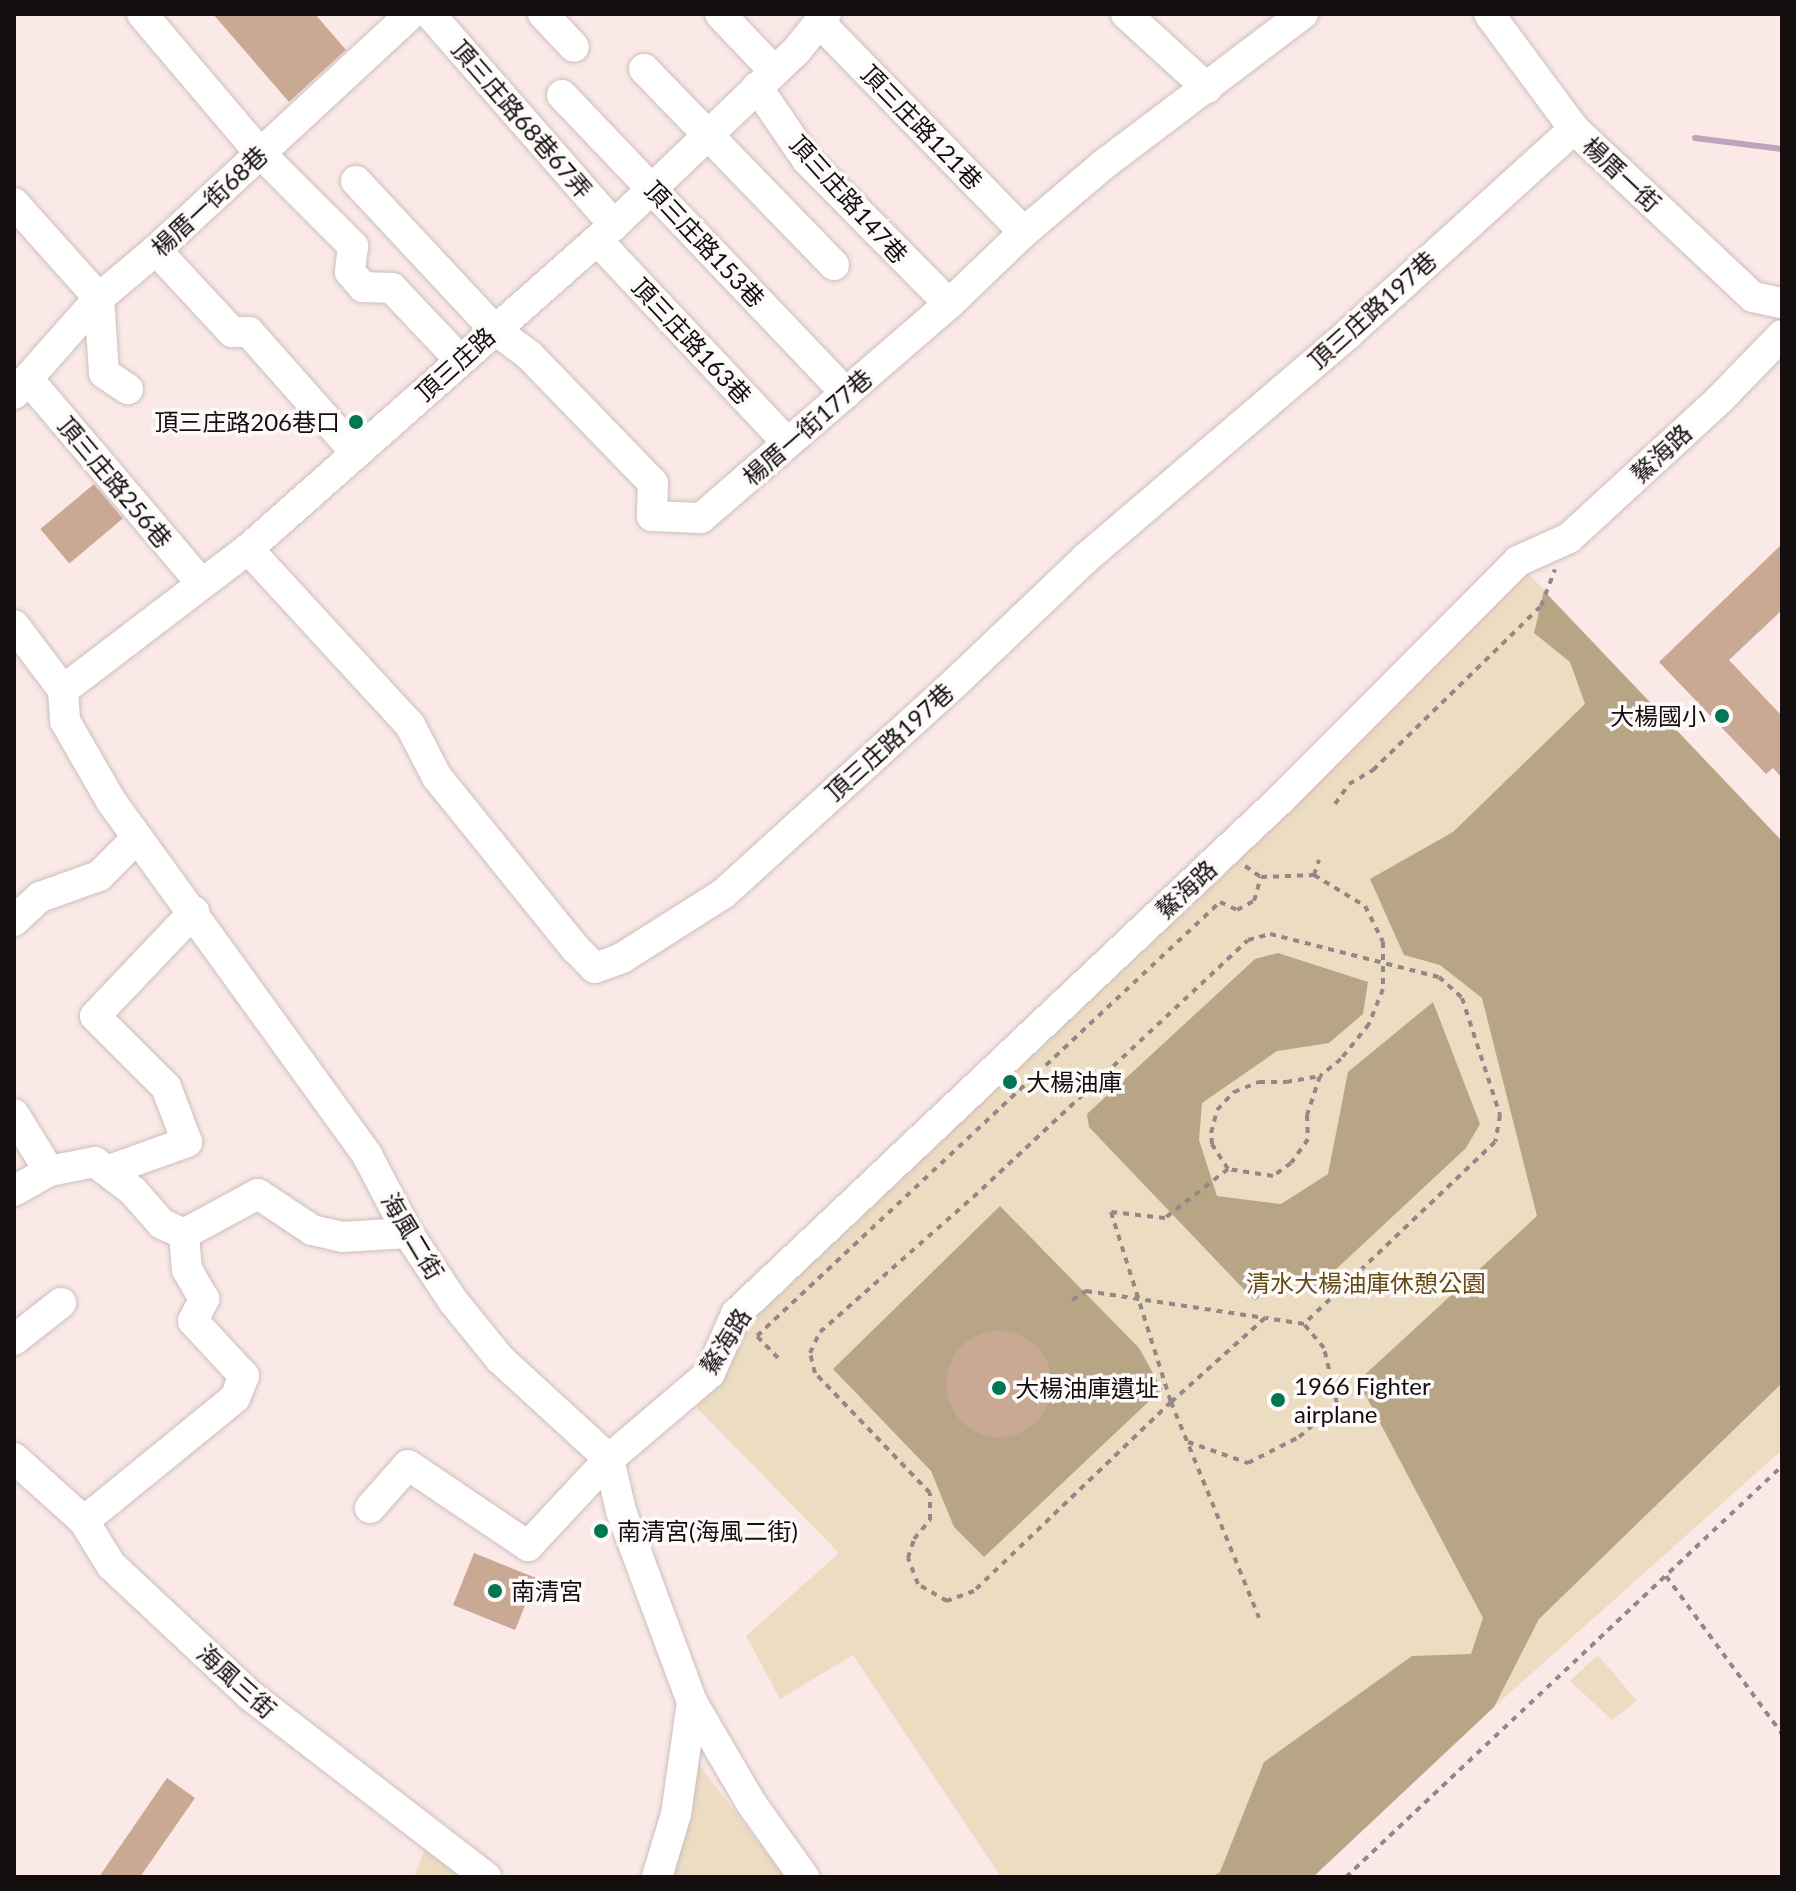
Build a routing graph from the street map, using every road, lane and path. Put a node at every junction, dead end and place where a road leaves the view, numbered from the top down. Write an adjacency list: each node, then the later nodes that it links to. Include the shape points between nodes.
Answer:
1 (142, 14): 17 (street)
2 (411, 14): 17 (street, 楊厝一街68巷)
3 (430, 14): 21 (street, 頂三庄路68巷67弄)
4 (543, 14): 10 (street)
5 (720, 14): 12 (street, 頂三庄路147巷)
6 (1126, 14): 13 (street)
7 (1303, 14): 13 (street, 楊厝一街177巷)
8 (1489, 14): 15 (street, 楊厝一街)
9 (823, 18): 12 (street, 頂三庄路); 22 (street, 頂三庄路121巷)
10 (574, 47)
11 (644, 69): 16 (street)
12 (766, 79): 16 (street, 頂三庄路); 27 (street, 頂三庄路147巷, via 807,160)
13 (1207, 88): 22 (street, 楊厝一街177巷)
14 (562, 95): 19 (street, 頂三庄路153巷)
15 (1574, 129): 26 (street, 楊厝一街, via 1753,297); 37 (street, 頂三庄路197巷, via 1349,333 1086,558 723,894 622,958 595,968 437,777 410,725)
16 (709, 134): 19 (street, 頂三庄路); 24 (street)
17 (260, 153): 23 (street, 楊厝一街68巷); 30 (street, via 353,246 350,272 363,287 392,288)
18 (356, 181): 28 (street, 楊厝一街177巷)
19 (653, 188): 21 (street, 頂三庄路); 33 (street, 頂三庄路153巷)
20 (14, 203): 25 (street)
21 (606, 232): 28 (street, 頂三庄路); 34 (street, 頂三庄路163巷)
22 (1024, 232): 27 (street, 楊厝一街177巷)
23 (156, 250): 25 (street, 楊厝一街68巷); 35 (street, via 232,332 249,332)
24 (834, 265)
25 (99, 298): 31 (street, 楊厝一街68巷); 32 (street, via 104,373)
26 (1782, 303)
27 (949, 304): 33 (street, 楊厝一街177巷)
28 (494, 329): 30 (street, 頂三庄路); 34 (street, 楊厝一街177巷, via 529,355 653,483 652,516 701,518)
29 (1782, 335): 36 (street, 鰲海路)
30 (460, 360): 35 (street, 頂三庄路)
31 (21, 387): 38 (street, 頂三庄路256巷)
32 (128, 389)
33 (846, 393): 34 (street, 楊厝一街177巷)
34 (787, 442)
35 (356, 453): 37 (street, 頂三庄路)
36 (1569, 538): 41 (path, via 1541,606 1373,770 1349,784); 65 (street, 鰲海路, via 1518,561 1281,799 736,1314 710,1373)
37 (248, 549): 38 (street, 頂三庄路)
38 (202, 584): 40 (street, 頂三庄路)
39 (14, 625): 40 (street, 海風二街)
40 (63, 690): 42 (street, 海風二街, via 65,721)
41 (1335, 804)
42 (136, 839): 45 (street, via 99,876); 46 (street, 海風二街)
43 (1319, 860): 44 (path)
44 (1314, 875): 47 (path, via 1365,906 1383,942); 61 (path, via 1261,877 1254,901 1237,910 1220,902 757,1336)
45 (18, 908)
46 (194, 912): 51 (street, via 95,1016 166,1087 187,1142); 54 (street, 海風二街, via 367,1155)
47 (1383, 963): 48 (path, via 1383,989 1369,1024); 59 (path, via 1439,977 1462,998 1500,1115 1495,1142); 62 (path, via 1270,934 1248,940 820,1332 810,1353 815,1373 930,1493 930,1520 914,1539 908,1558 918,1584 947,1601 974,1591)
48 (1320, 1076): 50 (path, via 1307,1115 1308,1139 1291,1163 1273,1176); 50 (path, via 1259,1082 1234,1092 1217,1110 1211,1133)
49 (14, 1114): 52 (street)
50 (1228, 1169): 62 (path, via 1165,1218 1111,1212)
51 (109, 1170): 52 (street, via 95,1162); 55 (street, via 162,1224)
52 (49, 1171): 53 (street)
53 (14, 1191)
54 (408, 1233): 55 (street, via 342,1237 312,1230 258,1194); 65 (street, 海風二街, via 500,1359)
55 (184, 1234): 68 (street, via 187,1270 204,1299 193,1321 244,1376 235,1398)
56 (1072, 1300): 58 (path, via 1086,1291)
57 (61, 1303): 60 (street)
58 (1265, 1318): 59 (path); 62 (path)
59 (1304, 1324): 63 (path, via 1324,1348 1337,1404 1299,1437 1248,1463)
60 (14, 1340)
61 (778, 1358)
62 (1171, 1402): 63 (path)
63 (1188, 1442): 70 (path)
64 (14, 1458): 68 (street, 海風三街)
65 (609, 1459): 67 (street, 鰲海路, via 528,1546 408,1465); 71 (street, via 621,1511)
66 (1782, 1466): 69 (path)
67 (370, 1508)
68 (84, 1521): 73 (street, 海風三街, via 111,1565 251,1696)
69 (1666, 1576): 72 (path); 76 (path)
70 (1259, 1618)
71 (692, 1702): 74 (street, via 676,1814); 75 (street, via 751,1803)
72 (1782, 1734)
73 (486, 1877)
74 (657, 1877)
75 (804, 1877)
76 (1346, 1877)

